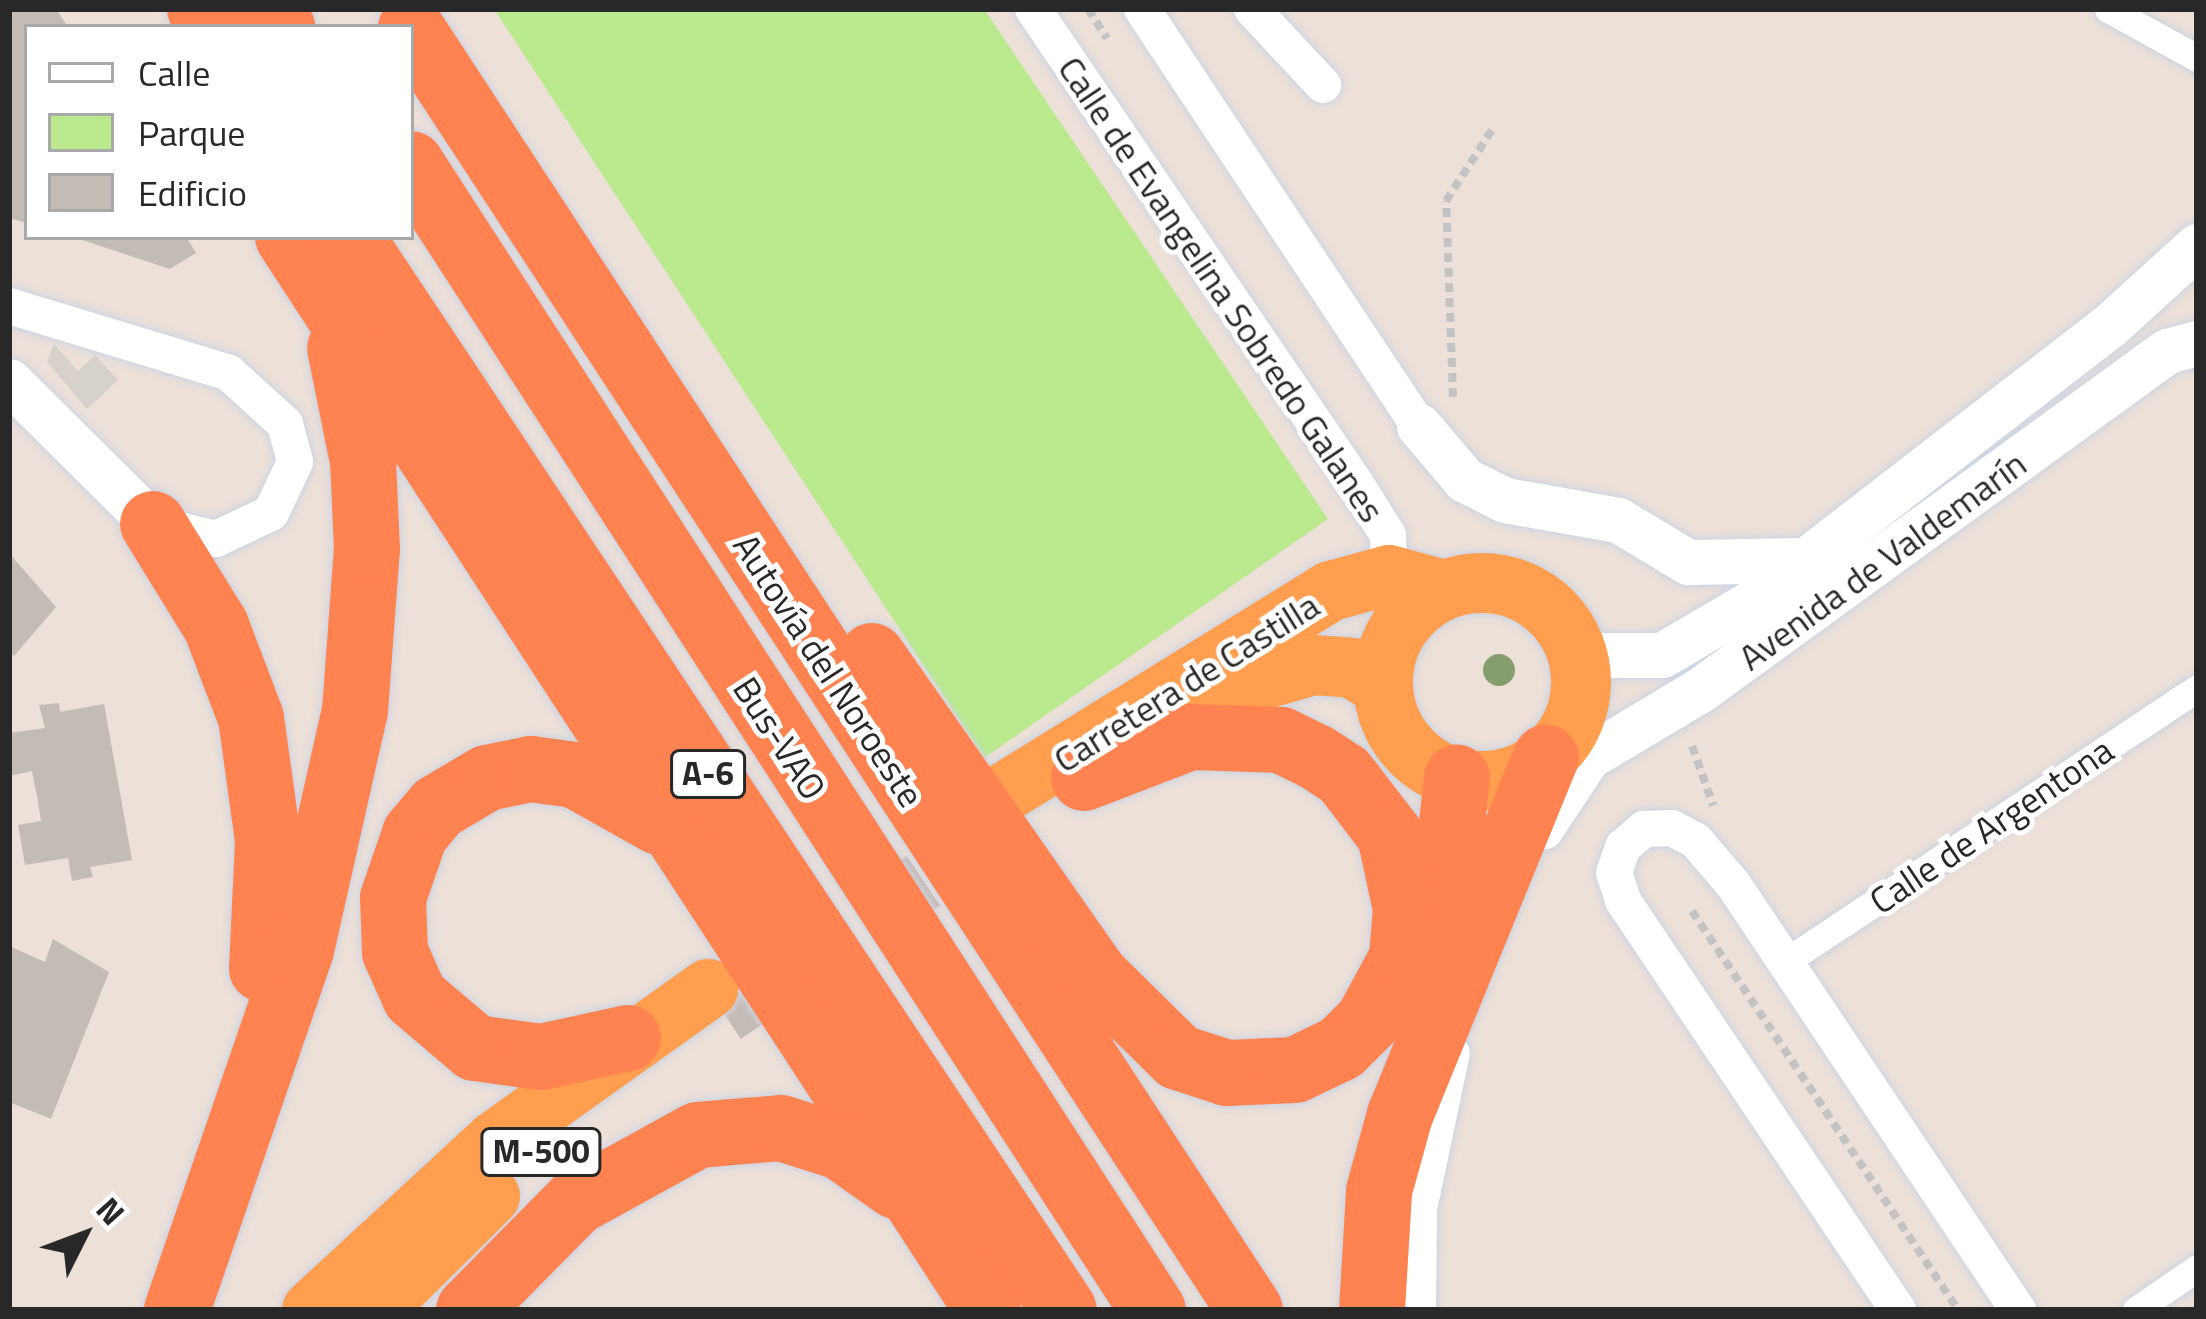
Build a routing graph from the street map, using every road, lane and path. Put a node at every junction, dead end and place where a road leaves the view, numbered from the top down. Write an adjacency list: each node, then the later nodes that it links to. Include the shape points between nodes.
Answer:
1 (1034, 9): 22 (street, Calle de Evangelina Sobredo Galanes)
2 (1142, 9): 19 (street)
3 (1252, 9): 7 (street)
4 (2108, 9): 6 (street)
5 (414, 33): 11 (highway, Autovía del Noroeste)
6 (2197, 58)
7 (1323, 85)
8 (1492, 130): 19 (path, via 1446,200 1454,428)
9 (414, 169): 35 (highway, Bus-VAO)
10 (414, 227): 35 (highway, via 714,678)
11 (544, 237): 34 (highway, via 681,373 1142,1030 1178,1057 1227,1073 1295,1070 1341,1048); 47 (highway, Autovía del Noroeste)
12 (290, 240): 16 (highway)
13 (353, 240): 45 (highway, A-6)
14 (2197, 246): 21 (street, Avenida de Valdemarín, via 2092,340)
15 (9, 306): 20 (street, via 229,373 285,424 295,462 271,513 216,539)
16 (331, 309): 31 (highway); 38 (highway, via 363,462 355,712 301,950)
17 (2197, 343): 27 (street, Avenida de Valdemarín, via 2168,351 1771,643)
18 (9, 381): 20 (street)
19 (1431, 442): 21 (street, via 1505,500 1618,520 1688,562)
20 (153, 524): 38 (highway, via 240,676 268,841 262,970)
21 (1803, 560): 23 (street, Avenida de Valdemarín, via 1662,656)
22 (1417, 582): 23 (highway, Carretera de Castilla, via 1478,582 1533,597); 24 (highway); 28 (highway, Carretera de Castilla, via 1331,591 1010,806)
23 (1577, 655): 27 (highway, via 1578,704)
24 (1382, 686): 28 (highway, Carretera de Castilla, via 1352,668 1276,668 1186,707); 29 (highway, via 1402,740)
25 (2197, 688): 33 (street, Calle de Argentona)
26 (1697, 732): 30 (path, via 1696,773)
27 (1565, 765): 29 (highway); 48 (highway, via 1400,1115 1379,1191); 49 (street, via 1452,1053 1419,1209)
28 (1084, 778): 34 (highway, via 1191,737 1281,740 1344,775 1390,835 1406,908)
29 (1457, 778): 34 (highway, via 1447,878)
30 (1720, 815)
31 (671, 831): 36 (highway, via 575,776 513,771 438,807 395,882 395,952 432,1020 475,1048 518,1058); 37 (highway)
32 (1692, 911): 51 (path)
33 (1785, 962): 50 (street, via 1696,841 1672,828 1644,830 1623,847 1614,873 1623,900); 52 (street)
34 (1400, 970)
35 (941, 989): 46 (highway, Bus-VAO)
36 (628, 1038): 41 (highway, M-500, via 408,1216); 42 (highway, M-500, via 716,1002 521,1167)
37 (914, 1199): 43 (highway, via 841,1147 781,1128 698,1135 576,1202); 44 (highway)
38 (198, 1247): 40 (highway)
39 (2197, 1268): 53 (street)
40 (176, 1310)
41 (312, 1310)
42 (374, 1310)
43 (469, 1310)
44 (988, 1310)
45 (1064, 1310)
46 (1154, 1310)
47 (1250, 1310)
48 (1372, 1310)
49 (1418, 1310)
50 (1898, 1310)
51 (1958, 1310)
52 (2018, 1310)
53 (2135, 1310)

